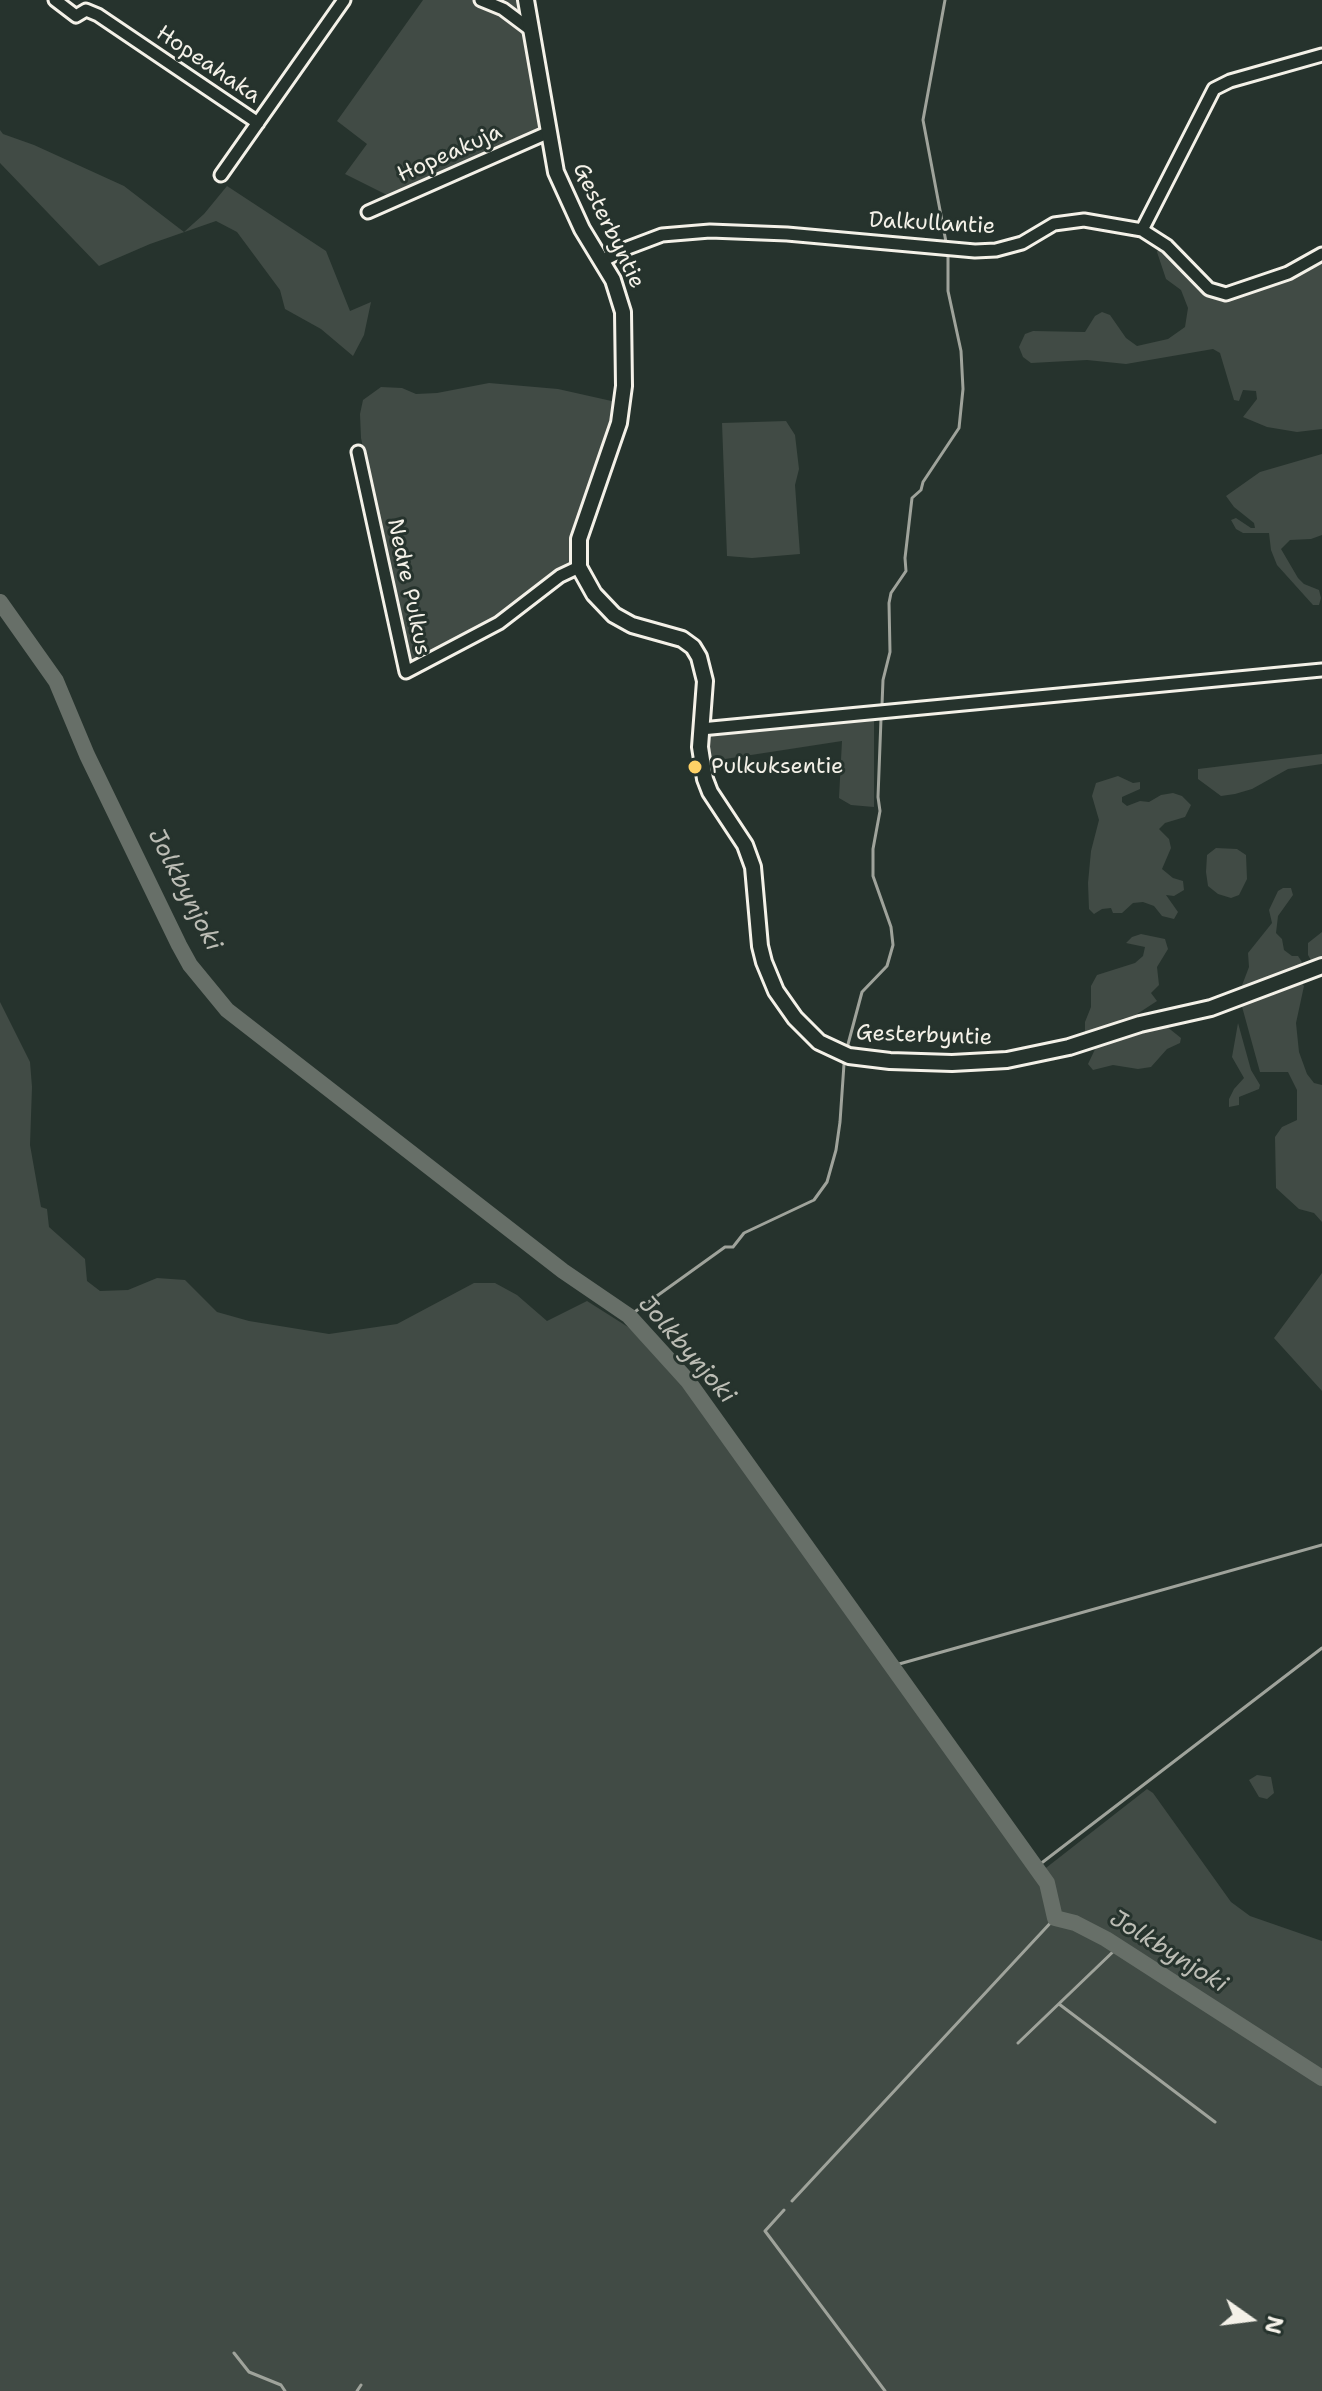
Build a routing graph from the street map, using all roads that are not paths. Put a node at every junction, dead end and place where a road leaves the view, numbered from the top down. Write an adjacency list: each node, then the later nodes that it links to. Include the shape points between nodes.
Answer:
1 (55, 0): 7 (street, Hopeahaka, via 76,16 86,10 98,15)
2 (344, 0): 7 (street)
3 (481, 0): 5 (street)
4 (526, 0): 5 (street, Gesterbyntie)
5 (531, 30): 8 (street, Gesterbyntie)
6 (1322, 55): 11 (street, via 1219,84)
7 (258, 123): 9 (street)
8 (547, 133): 10 (street, Hopeakuja); 13 (street, Gesterbyntie, via 563,190)
9 (221, 175)
10 (368, 212)
11 (1142, 230): 12 (street, Dalkullantie, via 1167,246 1209,289 1226,294 1288,273); 13 (street, Dalkullantie, via 1068,220 1010,247 975,251 787,234 685,232 644,241)
12 (1322, 254)
13 (602, 261): 15 (street, Gesterbyntie, via 623,312 624,386 611,453 579,539)
14 (358, 452): 15 (street, Nedre Pulkus, via 406,672 499,623)
15 (579, 567): 17 (street, Gesterbyntie, via 614,615 693,647 705,681)
16 (1322, 670): 17 (street)
17 (701, 729): 18 (street, Gesterbyntie, via 701,764 710,792 745,845 753,867 760,946 768,973 808,1032 849,1056 952,1063 1033,1056 1216,1007)
18 (1322, 966)

